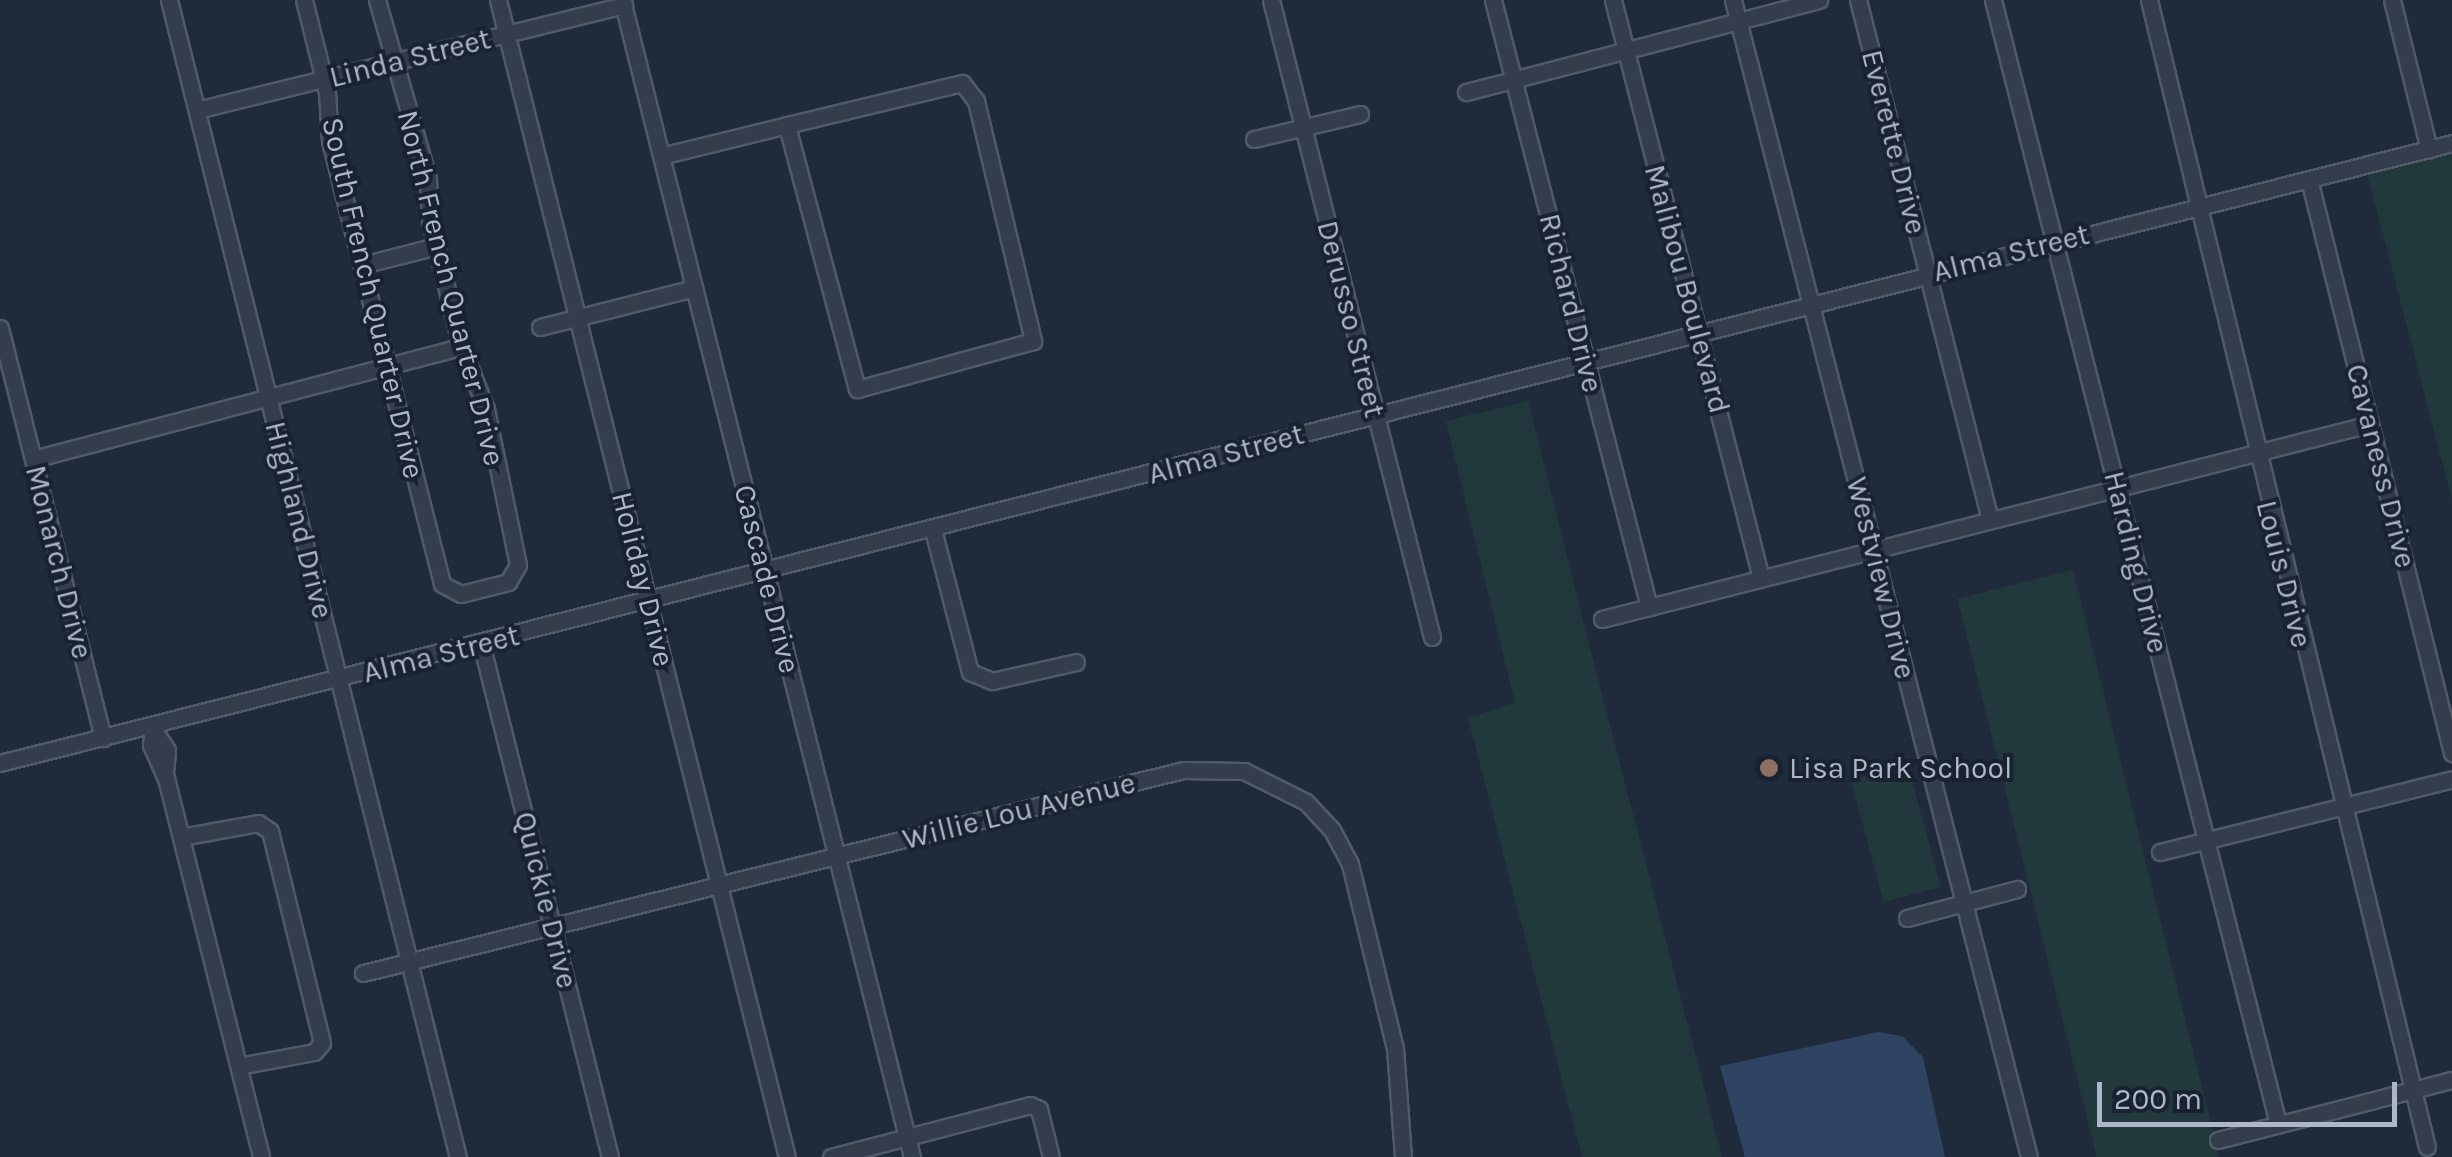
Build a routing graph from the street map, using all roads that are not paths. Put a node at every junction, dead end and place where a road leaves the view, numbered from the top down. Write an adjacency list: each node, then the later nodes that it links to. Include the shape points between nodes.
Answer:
1 (170, 0): 22 (street, Highland Drive)
2 (304, 0): 19 (street, South French Quarter Drive)
3 (377, 0): 18 (street, North French Quarter Drive)
4 (498, 0): 16 (street, Holiday Drive)
5 (1271, 0): 25 (street, Derusso Street)
6 (1493, 0): 20 (street, Richard Drive)
7 (1613, 0): 17 (street, Malibou Boulevard)
8 (1733, 0): 15 (street, Westview Drive)
9 (1820, 0): 15 (street)
10 (1858, 0): 35 (street, Everette Drive)
11 (1993, 0): 32 (street, Harding Drive)
12 (2148, 0): 31 (street, Louis Drive)
13 (2392, 0): 28 (street)
14 (623, 2): 16 (street, Linda Street); 29 (street, Cascade Drive)
15 (1738, 22): 17 (street); 37 (street, Westview Drive)
16 (507, 34): 18 (street, Linda Street); 38 (street, Holiday Drive)
17 (1625, 51): 20 (street); 41 (street, Malibou Boulevard)
18 (392, 62): 19 (street, Linda Street); 33 (street, North French Quarter Drive, via 428,178)
19 (324, 79): 22 (street, Linda Street); 34 (street, South French Quarter Drive, via 330,141)
20 (1513, 79): 21 (street); 43 (street, Richard Drive)
21 (1466, 92)
22 (197, 110): 45 (street, Highland Drive)
23 (1360, 114): 25 (street)
24 (787, 126): 24 (street, via 962,83 970,87 1033,342 857,389); 29 (street)
25 (1303, 128): 26 (street); 46 (street, Derusso Street)
26 (1254, 139)
27 (2452, 143): 28 (street, Alma Street)
28 (2428, 149): 30 (street, Alma Street)
29 (661, 156): 36 (street, Cascade Drive)
30 (2309, 179): 31 (street, Alma Street); 47 (street, Cavaness Drive)
31 (2198, 206): 32 (street, Alma Street); 48 (street, Louis Drive)
32 (2055, 242): 35 (street, Alma Street); 50 (street, Harding Drive)
33 (437, 246): 34 (street); 42 (street, North French Quarter Drive)
34 (362, 265): 44 (street, South French Quarter Drive)
35 (1928, 274): 37 (street, Alma Street); 51 (street, Everette Drive)
36 (694, 288): 38 (street); 54 (street, Cascade Drive)
37 (1810, 306): 41 (street, Alma Street); 53 (street, Westview Drive)
38 (578, 318): 40 (street); 57 (street, Holiday Drive)
39 (0, 328): 49 (street, Monarch Drive)
40 (540, 328)
41 (1698, 334): 43 (street, Alma Street); 55 (street, Malibou Boulevard)
42 (461, 347): 44 (street); 56 (street, North French Quarter Drive, via 490,422 518,565 514,577)
43 (1586, 363): 46 (street, Alma Street); 58 (street, Richard Drive)
44 (386, 366): 45 (street); 56 (street, South French Quarter Drive)
45 (268, 394): 49 (street); 63 (street, Highland Drive)
46 (1375, 416): 52 (street, Alma Street); 60 (street, Derusso Street)
47 (2368, 425): 48 (street); 66 (street, Cavaness Drive)
48 (2254, 452): 50 (street); 69 (street, Louis Drive)
49 (33, 459): 65 (street, Monarch Drive)
50 (2117, 487): 51 (street); 71 (street, Harding Drive)
51 (1989, 516): 53 (street)
52 (932, 530): 54 (street, Alma Street); 62 (street, via 970,672 992,681)
53 (1873, 548): 55 (street); 76 (street, Westview Drive)
54 (766, 572): 57 (street, Alma Street); 73 (street, Cascade Drive)
55 (1761, 578): 58 (street)
56 (449, 592)
57 (648, 601): 61 (street, Alma Street); 74 (street, Holiday Drive)
58 (1650, 607): 59 (street)
59 (1602, 619)
60 (1432, 637)
61 (482, 643): 63 (street, Alma Street); 78 (street, Quickie Drive)
62 (1076, 662)
63 (339, 680): 64 (street, Alma Street); 79 (street, Highland Drive)
64 (155, 729): 65 (street, Alma Street); 70 (street, via 151,744)
65 (103, 738): 67 (street, Alma Street)
66 (2452, 752)
67 (0, 763)
68 (2452, 779): 69 (street)
69 (2342, 807): 71 (street); 83 (street, Louis Drive)
70 (181, 837): 81 (street); 81 (street, via 258,823 270,832 322,1044 314,1052)
71 (2207, 840): 72 (street); 84 (street, Harding Drive)
72 (2160, 852)
73 (836, 856): 74 (street, Willie Lou Avenue); 85 (street, Cascade Drive); 95 (street, Willie Lou Avenue, via 1183,770 1224,768 1278,784 1319,814 1350,864 1395,1048)
74 (719, 886): 78 (street, Willie Lou Avenue); 91 (street, Holiday Drive)
75 (2017, 890): 76 (street)
76 (1964, 903): 77 (street); 96 (street, Westview Drive)
77 (1907, 918)
78 (552, 927): 79 (street, Willie Lou Avenue); 90 (street, Quickie Drive)
79 (410, 962): 80 (street, Willie Lou Avenue); 89 (street, Highland Drive)
80 (363, 973)
81 (239, 1066): 88 (street)
82 (2452, 1080): 83 (street)
83 (2412, 1090): 84 (street); 87 (street, Louis Drive)
84 (2278, 1124): 86 (street)
85 (907, 1138): 92 (street); 93 (street, Cascade Drive); 94 (street, via 1032,1105 1039,1108)
86 (2218, 1140)
87 (2427, 1147)
88 (261, 1157)
89 (458, 1157)
90 (610, 1157)
91 (787, 1157)
92 (832, 1157)
93 (912, 1157)
94 (1051, 1157)
95 (1403, 1157)
96 (2028, 1157)

